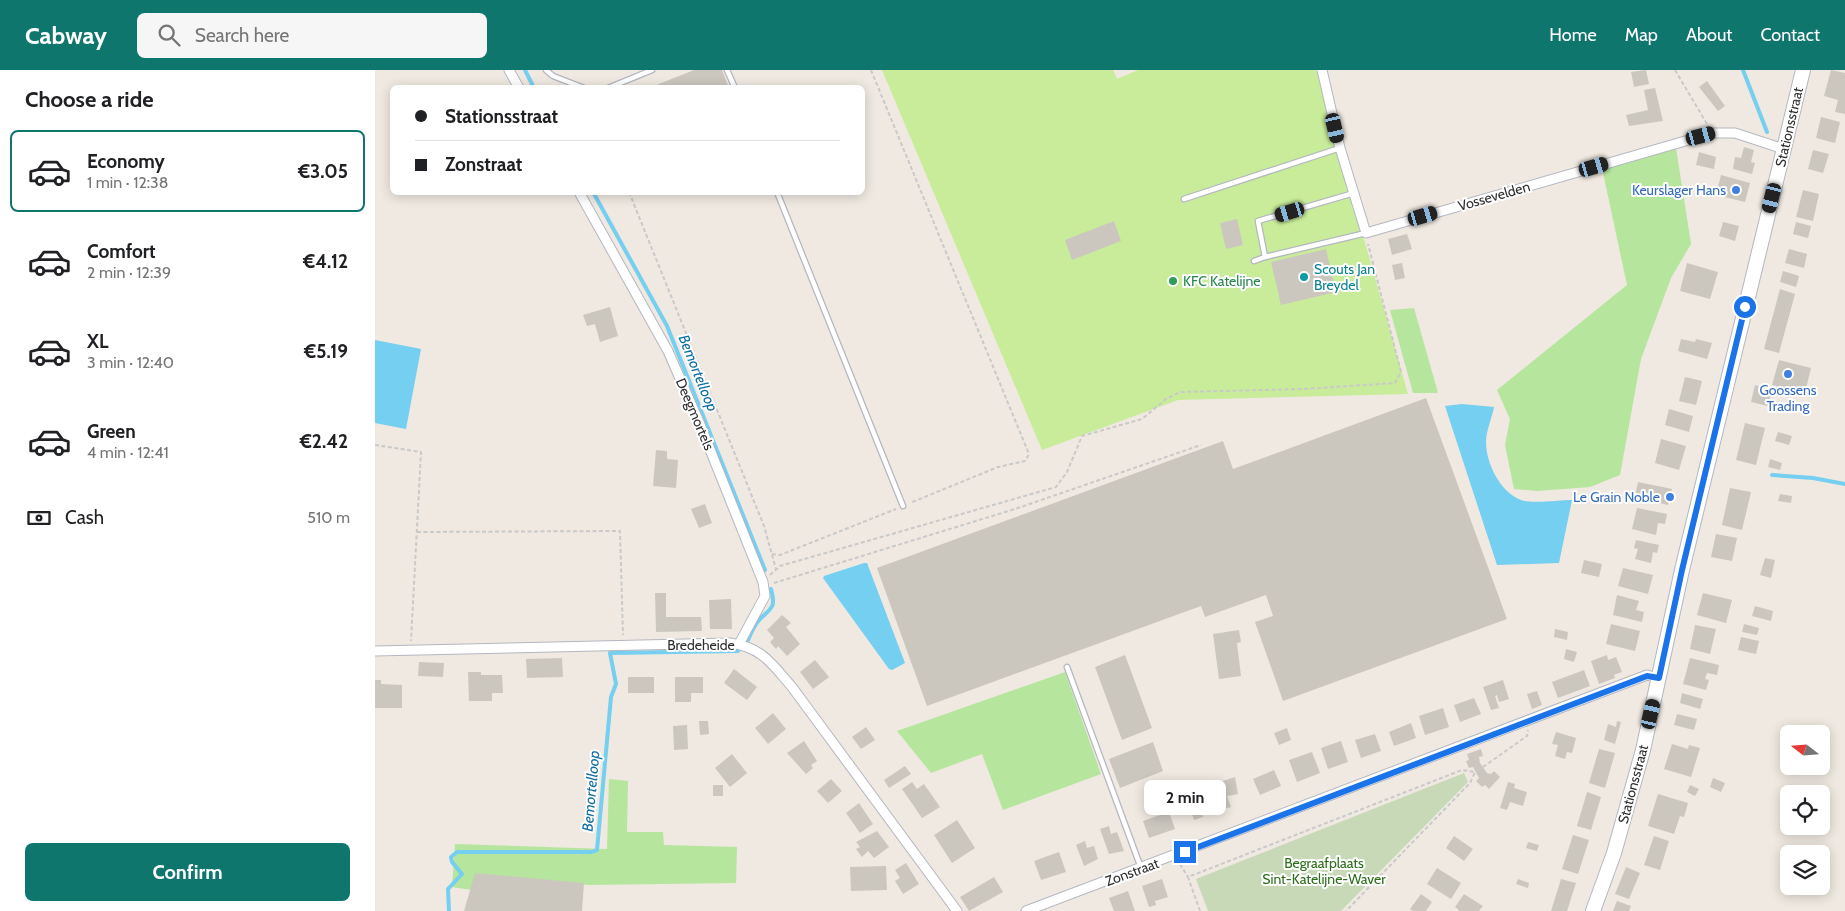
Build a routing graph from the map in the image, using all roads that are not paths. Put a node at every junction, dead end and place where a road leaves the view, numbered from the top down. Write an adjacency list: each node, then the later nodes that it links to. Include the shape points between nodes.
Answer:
1 (509, 70): 7 (street)
2 (546, 70): 8 (lane)
3 (652, 70): 9 (lane)
4 (727, 70): 10 (lane)
5 (1322, 70): 11 (street)
6 (1803, 70): 12 (street, Stationsstraat)
7 (517, 85)
8 (576, 85)
9 (615, 85)
10 (734, 85)
11 (1340, 148): 13 (street); 16 (lane)
12 (1784, 149): 17 (street, Vossevelden, via 1735,133 1713,133); 24 (street, Stationsstraat)
13 (1354, 193): 17 (street); 18 (lane, via 1258,221)
14 (581, 195): 21 (street, Deegmortels, via 668,351 764,586 765,596)
15 (778, 195): 20 (lane)
16 (1184, 199)
17 (1366, 233): 18 (lane)
18 (1265, 256): 19 (lane)
19 (1254, 261)
20 (903, 506)
21 (739, 644): 22 (street, Bredeheide); 26 (street, Bredeheide, via 767,657 792,687)
22 (375, 651)
23 (1067, 667): 25 (lane)
24 (1659, 678): 25 (street, Zonstraat, via 1647,676); 28 (street, Stationsstraat, via 1627,811)
25 (1141, 868): 27 (street, Zonstraat)
26 (957, 911)
27 (1026, 911)
28 (1593, 911)

